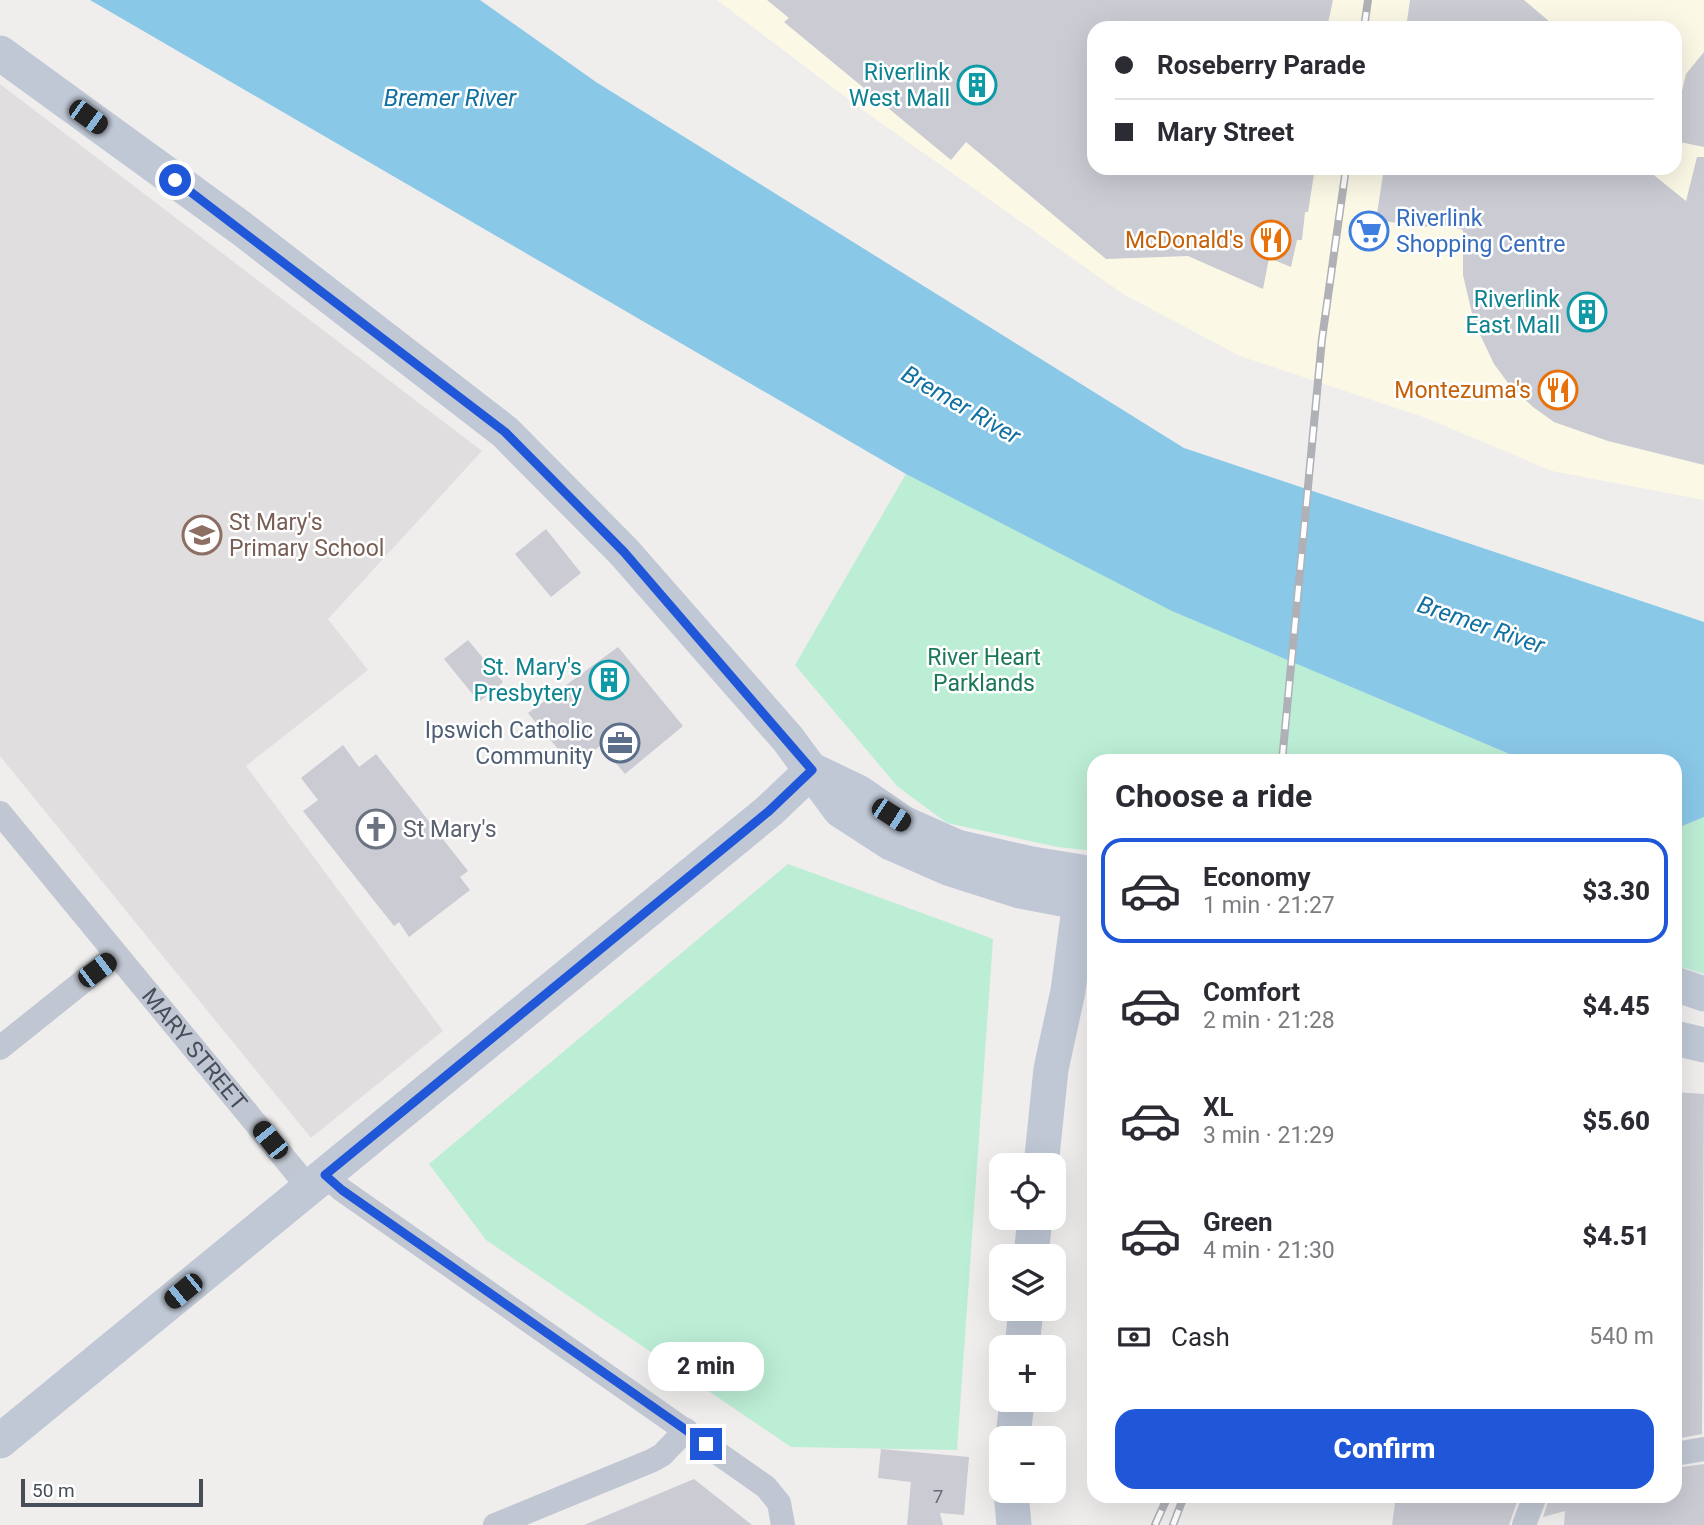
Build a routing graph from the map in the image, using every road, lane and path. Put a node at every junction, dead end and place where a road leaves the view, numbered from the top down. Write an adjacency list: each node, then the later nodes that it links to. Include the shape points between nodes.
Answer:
1 (0, 52): 2 (street, via 241,228 505,432 624,552)
2 (812, 770): 4 (street, via 932,837); 14 (street, via 769,811)
3 (0, 813): 5 (street, MARY STREET)
4 (1078, 887): 12 (street, via 1048,978)
5 (116, 955): 11 (street); 14 (street, MARY STREET)
6 (1087, 981): 12 (street)
7 (1682, 986): 8 (street)
8 (1704, 994)
9 (1682, 1040): 10 (street)
10 (1704, 1045)
11 (0, 1048)
12 (1051, 1069): 13 (street)
13 (1042, 1153)
14 (317, 1182): 15 (street, MARY STREET, via 342,1190); 16 (street)
15 (686, 1430): 20 (street, MARY STREET, via 766,1487); 21 (street, via 651,1461)
16 (0, 1441)
17 (1704, 1449): 18 (street)
18 (1682, 1453)
19 (1532, 1503): 22 (street)
20 (781, 1514)
21 (495, 1525)
22 (1524, 1525)

